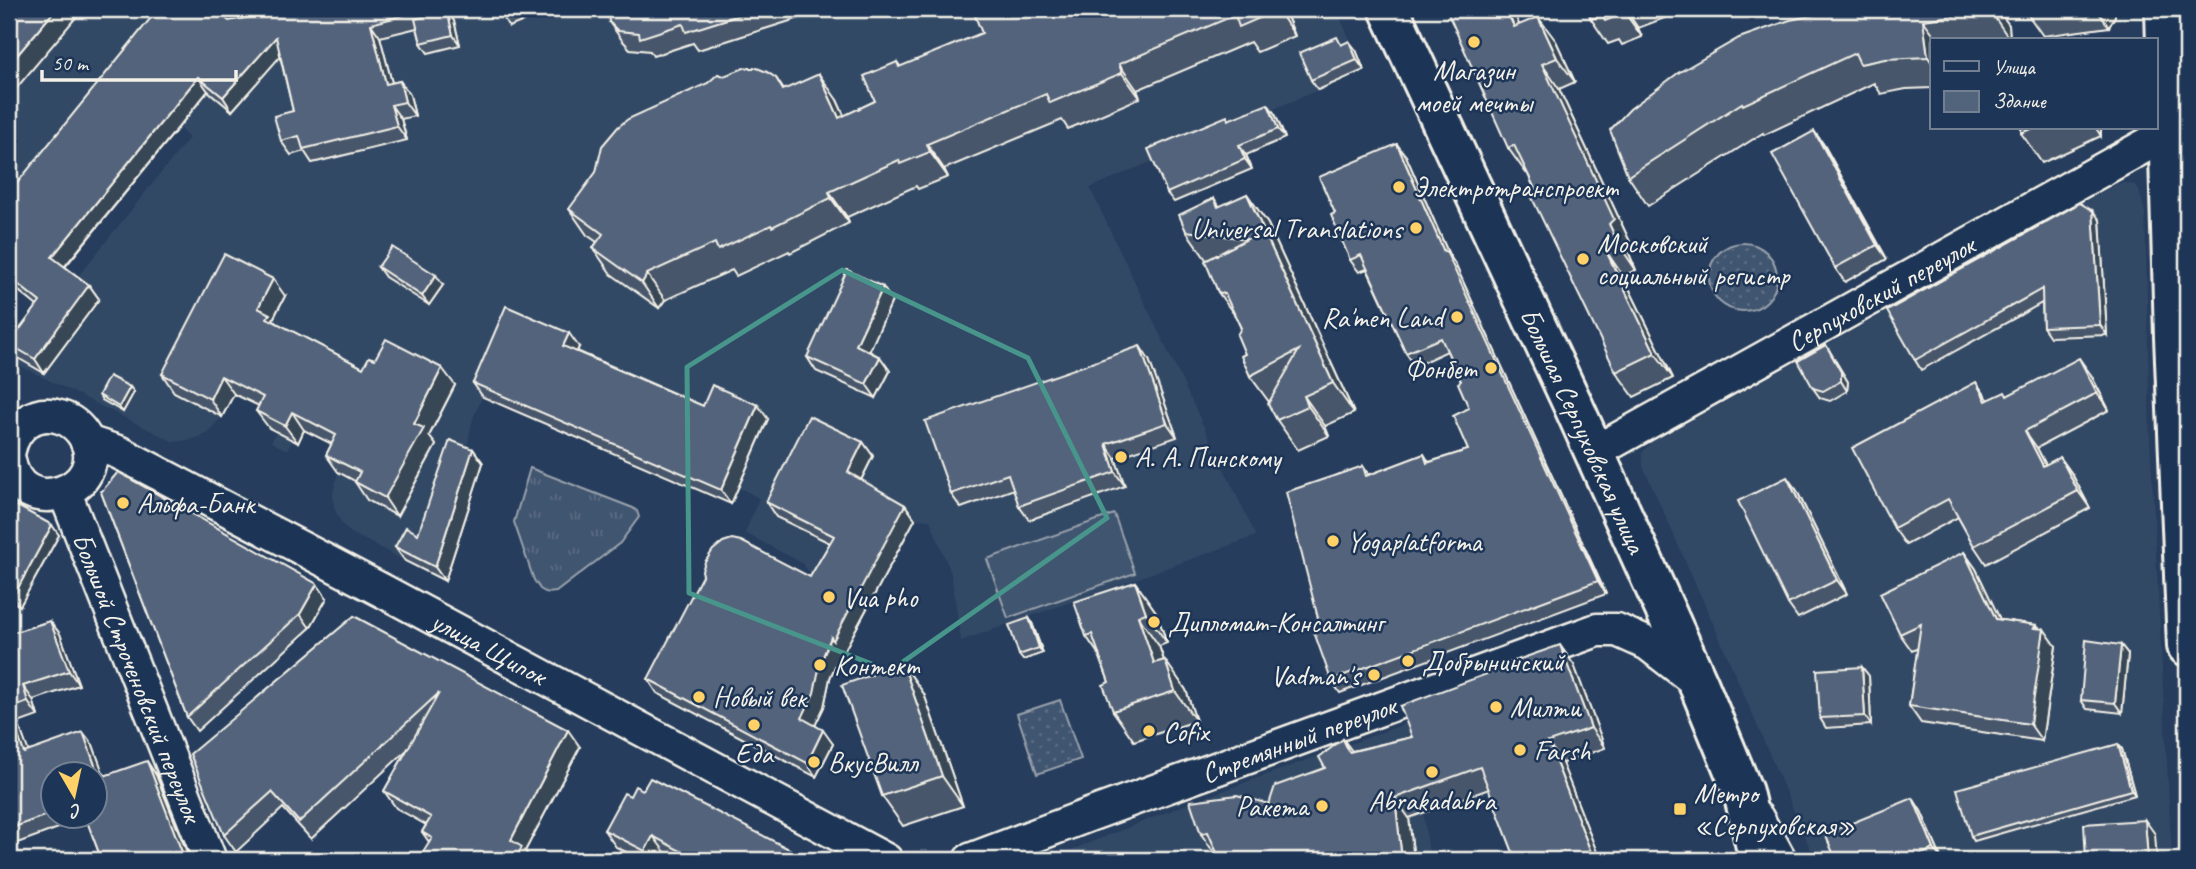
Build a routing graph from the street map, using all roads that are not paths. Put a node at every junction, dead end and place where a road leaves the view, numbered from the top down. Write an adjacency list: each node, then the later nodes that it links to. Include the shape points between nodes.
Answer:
1 (1389, 9): 6 (main road, Большая Серпуховская улица)
2 (2165, 9): 3 (main road)
3 (2168, 134): 6 (street, Серпуховский переулок); 9 (main road)
4 (19, 413): 5 (street, via 63,417); 7 (street)
5 (87, 442): 8 (street, via 88,466); 13 (street, улица Щипок, via 118,452)
6 (1595, 452): 10 (main road, Большая Серпуховская улица)
7 (9, 462): 8 (street, via 26,490 39,495)
8 (65, 493): 12 (street, Большой Строченовский переулок)
9 (2187, 646)
10 (1698, 682): 11 (main road, Большая Серпуховская улица); 14 (street, Стремянный переулок, via 1648,644 1617,630 1597,630)
11 (1743, 792): 15 (main road, Большая Серпуховская улица); 16 (street)
12 (211, 860)
13 (886, 860)
14 (970, 860)
15 (1759, 860)
16 (1780, 860)

